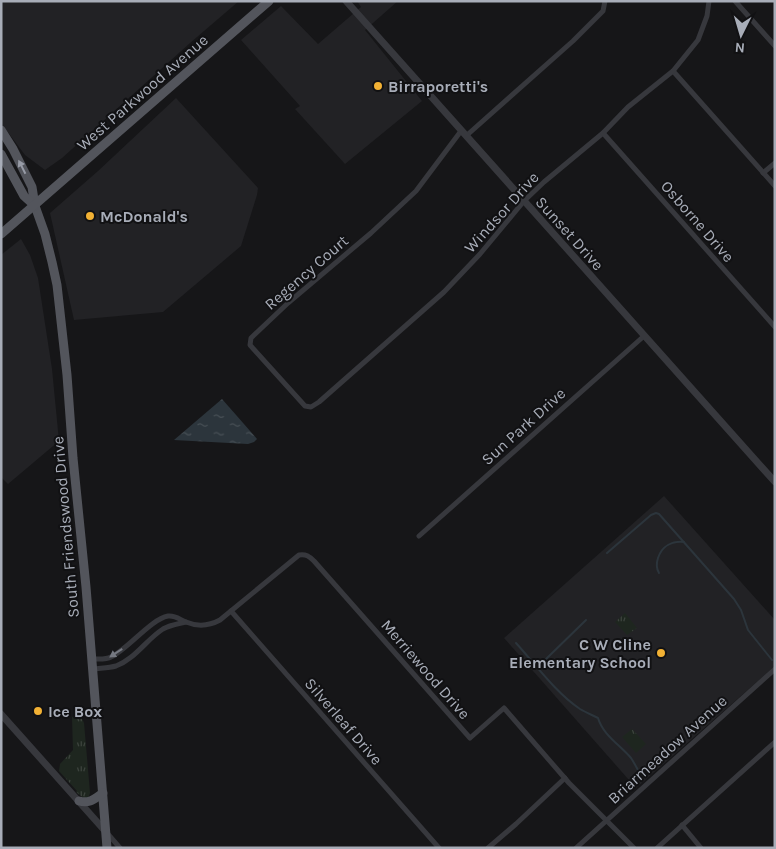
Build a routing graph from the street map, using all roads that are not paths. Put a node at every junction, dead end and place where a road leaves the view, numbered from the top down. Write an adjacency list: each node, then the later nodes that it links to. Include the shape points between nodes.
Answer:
1 (269, 1): 16 (main road, West Parkwood Avenue)
2 (346, 1): 9 (street, Sunset Drive)
3 (605, 1): 9 (street, Regency Court, via 603,11 573,41)
4 (709, 1): 7 (street, Windsor Drive, via 698,40)
5 (735, 1): 6 (street)
6 (775, 46)
7 (673, 70): 10 (street, Windsor Drive, via 628,107); 13 (street)
8 (1, 130): 16 (main road, South Friendswood Drive, one-way to 8, via 32,187)
9 (463, 133): 15 (street, Sunset Drive); 20 (street, Regency Court, via 416,191 251,338 250,346 305,406 311,407)
10 (603, 133): 15 (street, Windsor Drive); 18 (street, Osborne Drive)
11 (1, 154): 16 (main road, South Friendswood Drive, via 24,196)
12 (775, 163): 13 (street)
13 (764, 173): 14 (street)
14 (775, 186)
15 (524, 201): 19 (street, Sunset Drive); 20 (street, Windsor Drive, via 444,292)
16 (35, 206): 17 (main road, West Parkwood Avenue); 27 (main road, South Friendswood Drive, via 52,262 61,317)
17 (1, 234)
18 (775, 327)
19 (644, 336): 21 (street, Sunset Drive); 22 (street, Sun Park Drive)
20 (335, 388)
21 (775, 482)
22 (419, 536)
23 (231, 611): 24 (street, via 212,624); 31 (street, Merriewood Drive, via 299,554 309,556 470,738 504,708); 39 (street, Silverleaf Drive)
24 (186, 622): 25 (street, via 168,616 156,621); 26 (street, via 163,629)
25 (132, 642): 26 (street); 27 (street, one-way to 27, via 111,657)
26 (139, 649): 27 (street, via 118,665)
27 (92, 664): 32 (main road, South Friendswood Drive)
28 (775, 669): 34 (street, Briarmeadow Avenue)
29 (1, 714): 33 (street)
30 (775, 742): 35 (street)
31 (564, 778): 34 (street, Merriewood Drive); 40 (street)
32 (103, 793): 33 (main road, via 90,802); 36 (main road, South Friendswood Drive)
33 (79, 801): 36 (street)
34 (606, 820): 41 (street, Briarmeadow Avenue); 42 (street, Merriewood Drive)
35 (682, 825): 43 (street); 44 (street)
36 (106, 832): 37 (main road, South Friendswood Drive); 38 (street)
37 (107, 848)
38 (120, 848)
39 (439, 848)
40 (488, 848)
41 (576, 848)
42 (634, 848)
43 (657, 848)
44 (701, 848)

